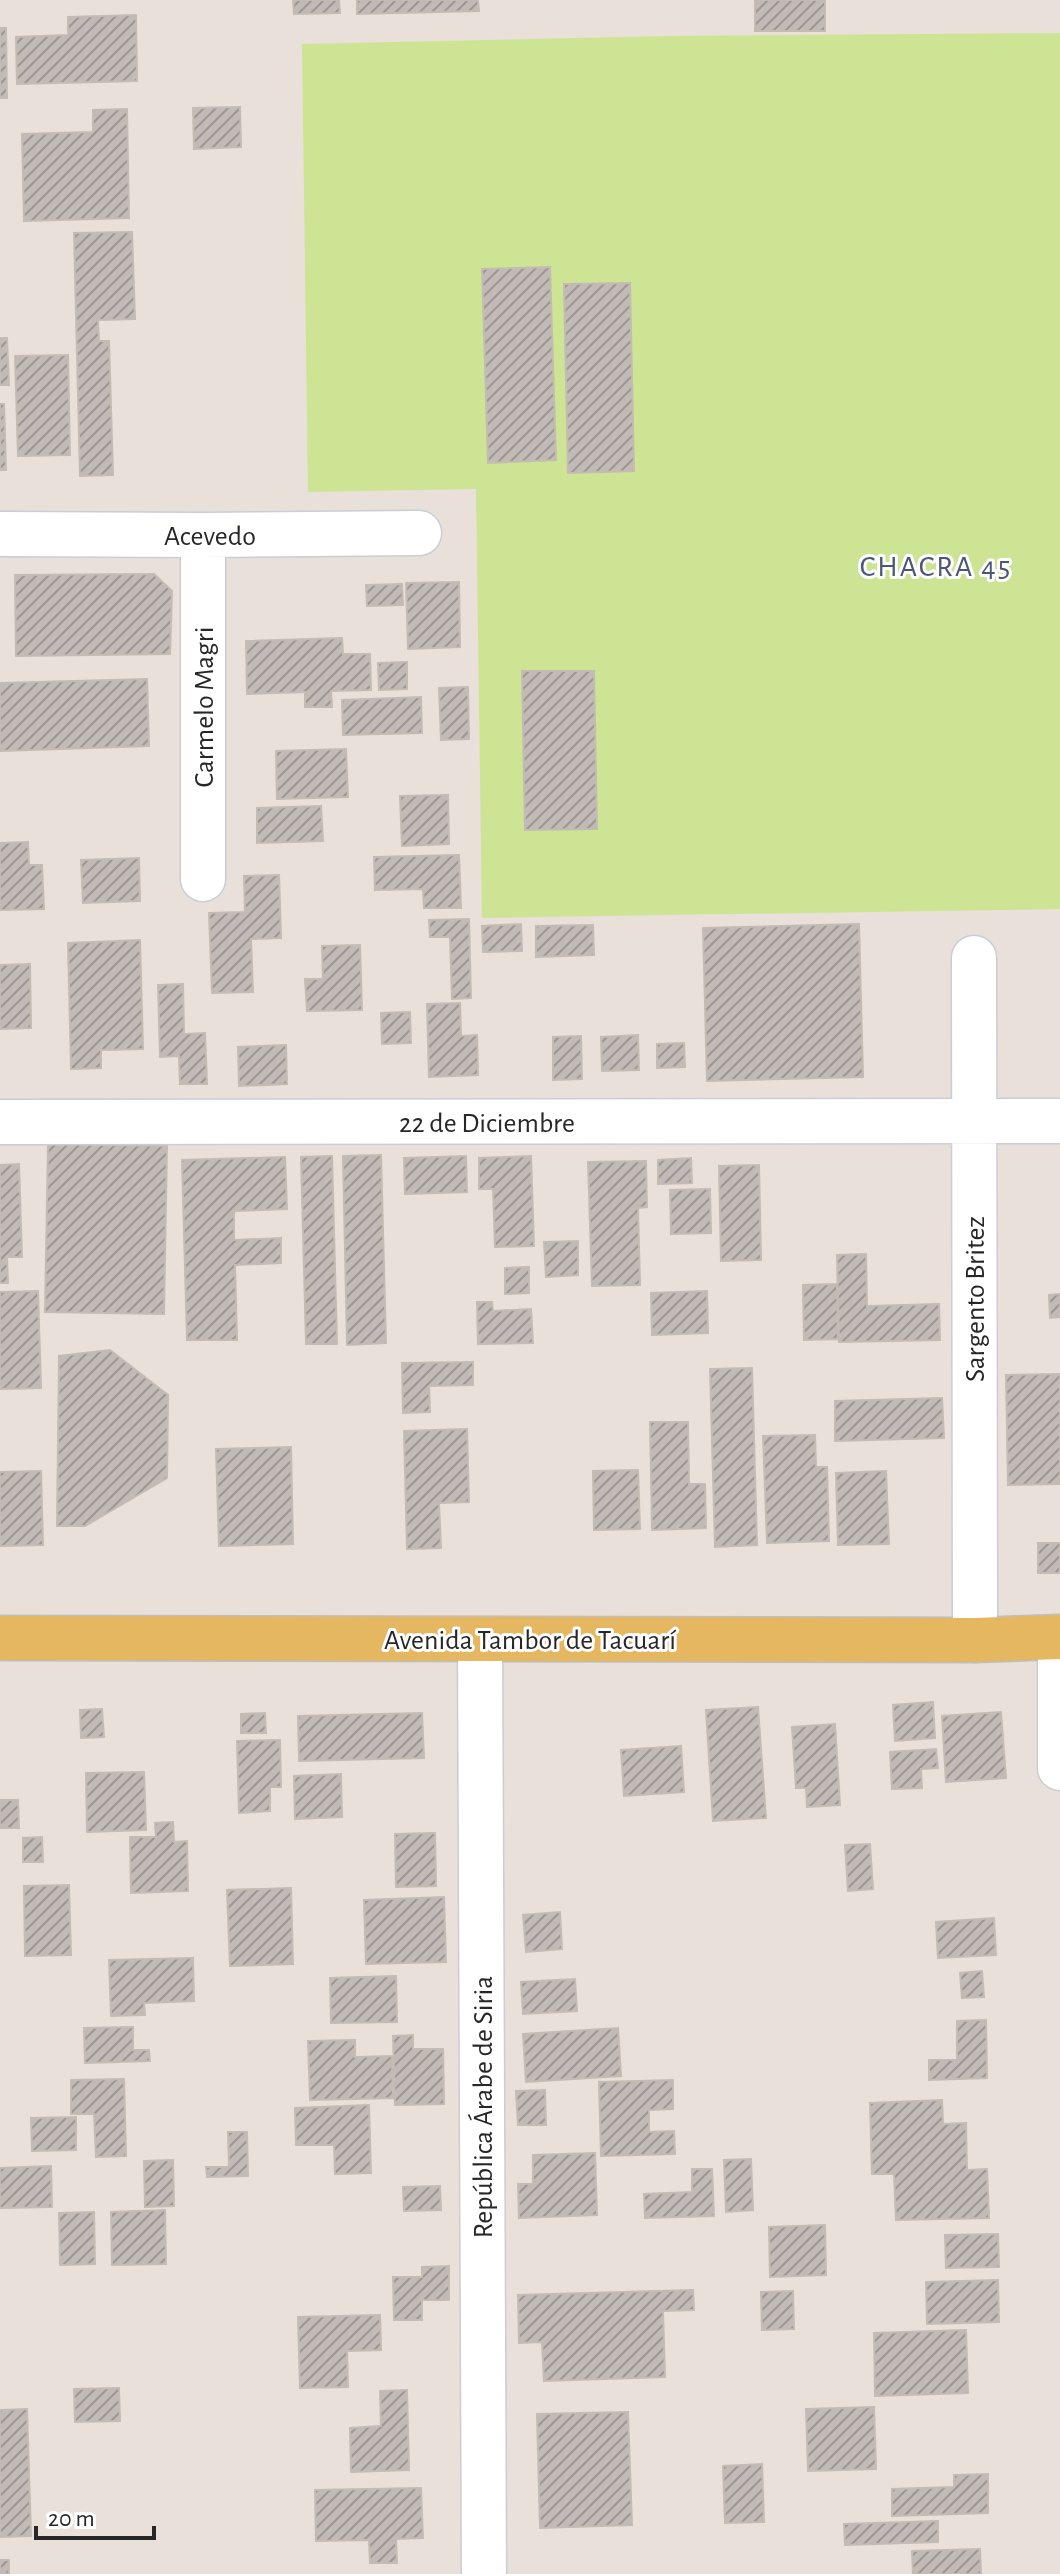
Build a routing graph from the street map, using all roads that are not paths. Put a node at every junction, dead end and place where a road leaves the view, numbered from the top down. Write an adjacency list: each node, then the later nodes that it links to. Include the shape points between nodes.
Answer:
1 (419, 533): 3 (street, Acevedo)
2 (0, 534): 3 (street, Acevedo)
3 (203, 535): 4 (street, Carmelo Magri)
4 (203, 879)
5 (974, 958): 8 (street, Sargento Britez)
6 (1060, 1121): 8 (street, 22 de Diciembre)
7 (0, 1122): 8 (street, 22 de Diciembre)
8 (974, 1122): 12 (street, Sargento Britez)
9 (1060, 1637): 12 (main road, Avenida Tambor de Tacuarí); 13 (street)
10 (0, 1638): 11 (main road, Avenida Tambor de Tacuarí)
11 (480, 1640): 12 (main road, Avenida Tambor de Tacuarí); 14 (street, República Árabe de Siria)
12 (975, 1640)
13 (1060, 1768)
14 (484, 2574)

